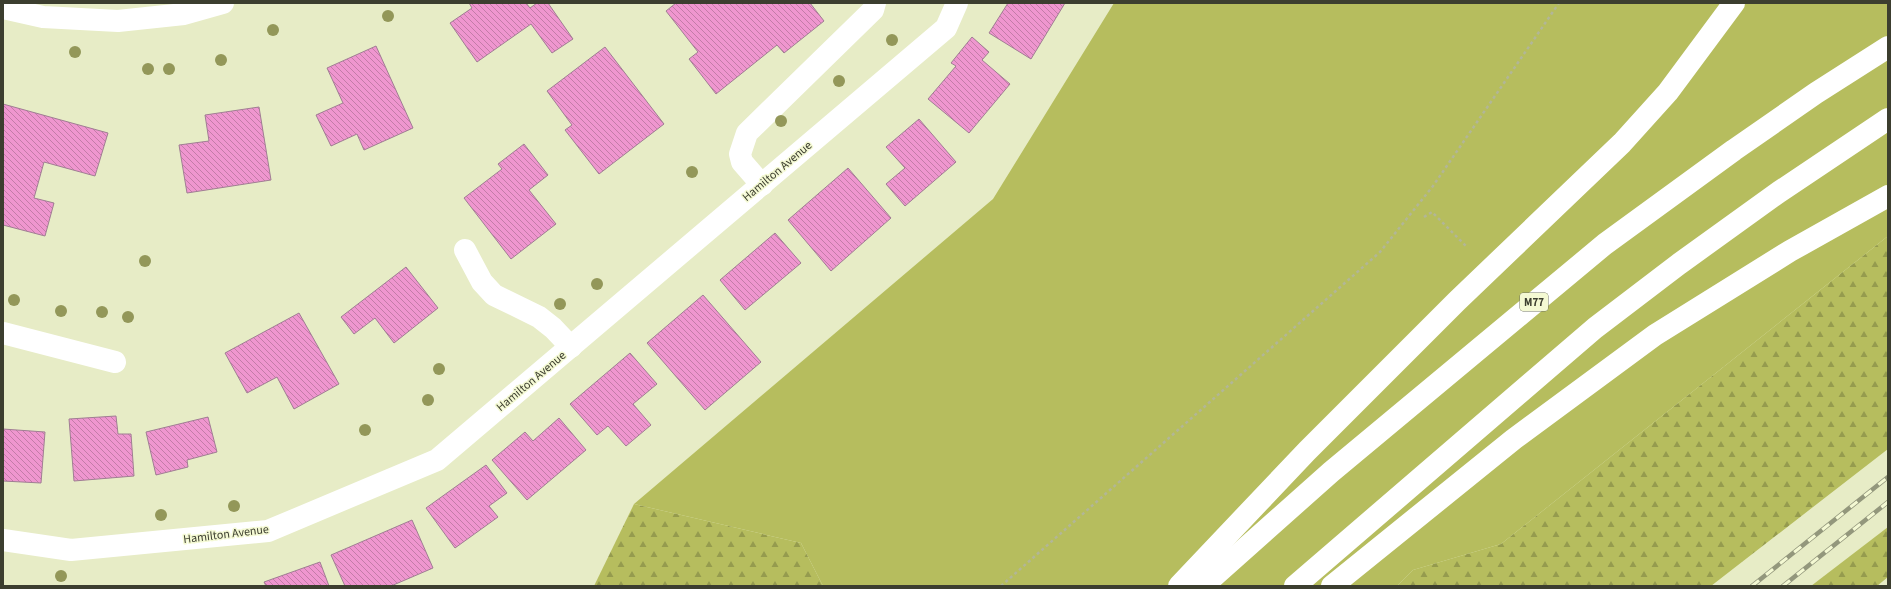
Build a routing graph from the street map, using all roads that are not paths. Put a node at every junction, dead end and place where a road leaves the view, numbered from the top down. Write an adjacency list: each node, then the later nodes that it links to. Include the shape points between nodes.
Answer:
1 (223, 3): 5 (main road, via 184,14 118,21 43,17)
2 (875, 3): 8 (main road, via 873,10 747,133 740,154 742,162)
3 (957, 3): 8 (main road, Hamilton Avenue, via 946,28)
4 (1734, 3): 15 (main road, via 1668,92 1622,143 1457,301 1307,451)
5 (3, 8)
6 (1888, 47): 16 (main road, M77, via 1734,150 1605,244 1331,472)
7 (1888, 119): 17 (main road, via 1773,196 1595,328)
8 (762, 184): 12 (main road, Hamilton Avenue)
9 (1888, 196): 18 (main road, via 1790,251 1655,335 1514,439)
10 (465, 250): 12 (main road, via 482,282 494,294 539,317)
11 (3, 333): 13 (main road)
12 (571, 347): 14 (main road, Hamilton Avenue, via 437,460 268,530 71,550)
13 (115, 362)
14 (3, 540)
15 (1179, 586)
16 (1203, 586)
17 (1294, 586)
18 (1332, 586)

